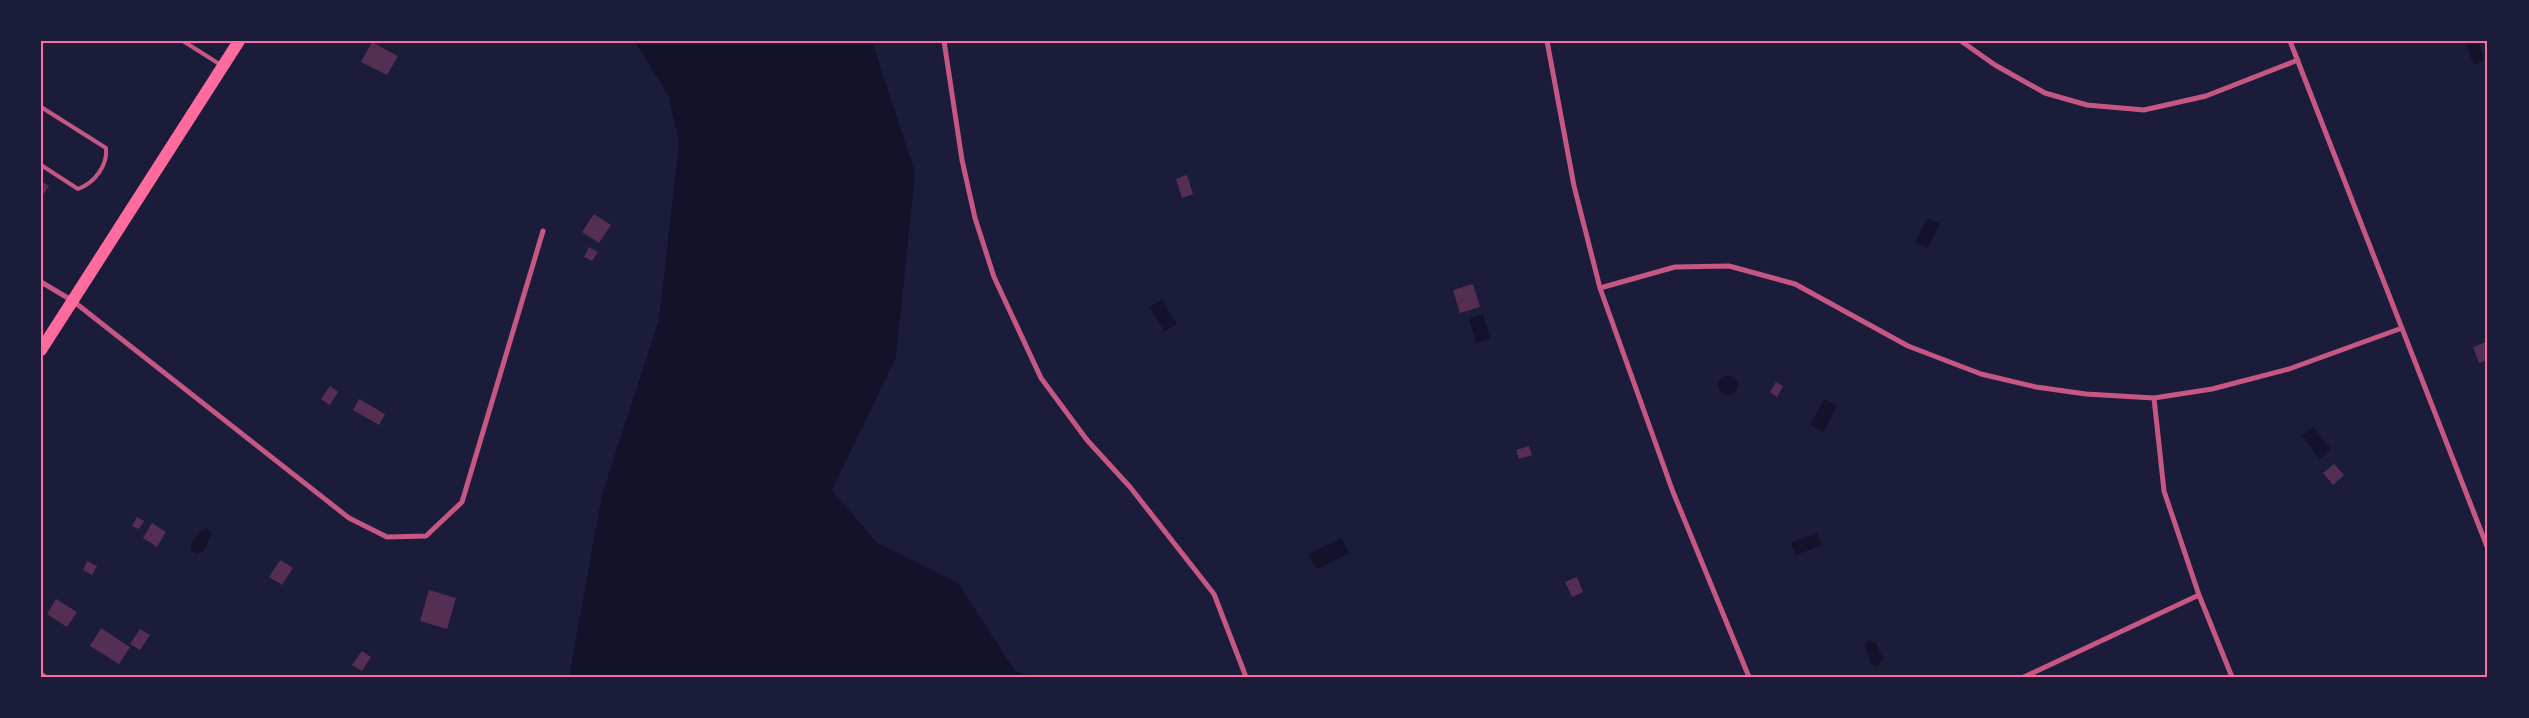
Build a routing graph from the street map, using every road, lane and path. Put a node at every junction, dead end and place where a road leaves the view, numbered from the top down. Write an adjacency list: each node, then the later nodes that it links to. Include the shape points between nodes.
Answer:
1 (182, 41): 8 (lane)
2 (239, 41): 8 (main road)
3 (944, 41): 22 (street, via 962,160 975,218 994,276 1041,378 1087,440 1130,487 1214,594)
4 (1547, 41): 13 (street, via 1574,186)
5 (1961, 41): 7 (street, via 1995,65 2045,93 2087,105 2144,110 2206,96)
6 (2290, 41): 7 (street)
7 (2298, 60): 15 (street)
8 (223, 66): 14 (main road)
9 (41, 107): 10 (lane, via 106,148 107,156 100,172 87,186 78,189)
10 (41, 165)
11 (543, 231): 14 (street, via 462,502 426,536 387,537 349,518)
12 (41, 282): 14 (street)
13 (1600, 288): 17 (street, via 1675,267 1729,266 1795,284 1908,346 1981,374 2069,392); 23 (street, via 1673,492)
14 (73, 302): 16 (main road)
15 (2402, 328): 17 (street, via 2289,369 2212,389); 18 (street)
16 (41, 350)
17 (2154, 398): 19 (street, via 2164,491)
18 (2488, 549)
19 (2199, 596): 24 (street); 25 (street)
20 (41, 674): 21 (street)
21 (46, 677)
22 (1246, 677)
23 (1749, 677)
24 (2024, 677)
25 (2232, 677)

